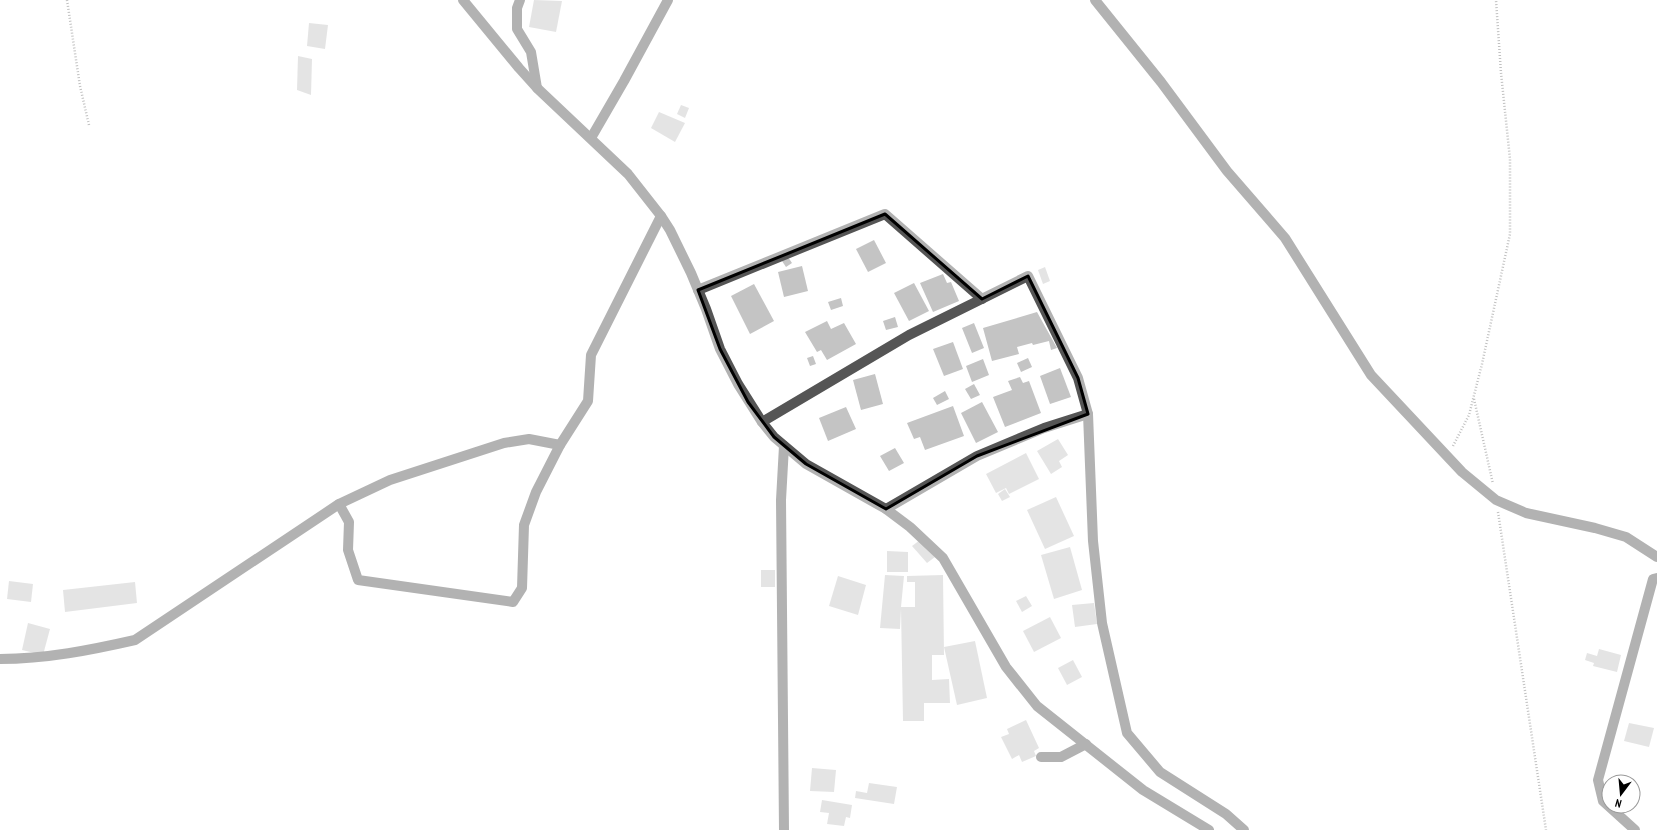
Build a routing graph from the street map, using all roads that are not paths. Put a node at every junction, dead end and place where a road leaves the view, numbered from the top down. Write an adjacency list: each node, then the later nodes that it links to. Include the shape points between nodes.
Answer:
1 (462, 0): 5 (street)
2 (520, 0): 5 (street, via 517,8 517,29 531,52)
3 (668, 0): 6 (street)
4 (1095, 0): 16 (street, via 1227,170 1285,238 1371,376 1462,472 1496,500 1526,513 1626,537)
5 (537, 88): 6 (street)
6 (591, 138): 7 (street, via 628,174)
7 (661, 216): 8 (street); 12 (street, via 591,355 588,401)
8 (698, 290): 9 (street, via 885,214); 11 (street, via 720,349)
9 (982, 299): 10 (street, via 1028,276 1078,378); 11 (street, via 909,335)
10 (1088, 414): 15 (street, via 1044,428 977,456); 23 (street, via 1093,541 1102,623 1127,733 1160,772 1226,814)
11 (762, 422): 13 (street)
12 (560, 445): 14 (street, via 528,439 504,443 390,480); 14 (street, via 536,492 524,525 522,588 513,602 358,580 348,550 349,522)
13 (784, 446): 15 (street, via 806,464); 21 (street, via 781,508)
14 (339, 504): 18 (street, via 135,640 97,649 25,659)
15 (886, 510): 19 (street, via 910,527 943,558 1006,667 1037,706)
16 (1657, 557)
17 (1657, 578): 24 (street, via 1653,579 1598,780 1603,801)
18 (0, 659)
19 (1086, 744): 20 (street, via 1061,757); 22 (street, via 1144,790)
20 (1041, 757)
21 (784, 830)
22 (1209, 830)
23 (1244, 830)
24 (1635, 830)

